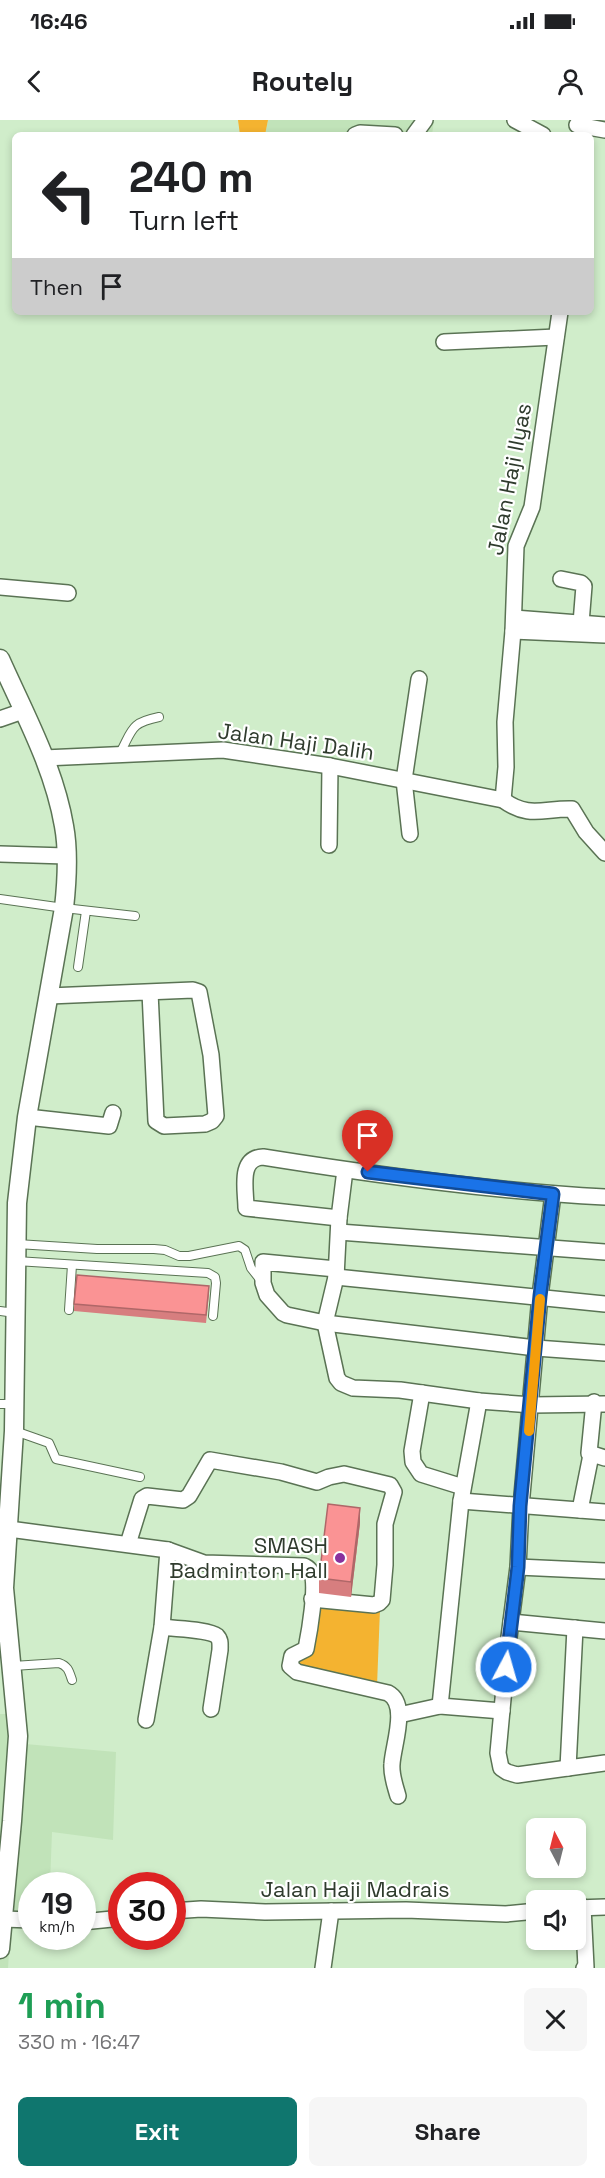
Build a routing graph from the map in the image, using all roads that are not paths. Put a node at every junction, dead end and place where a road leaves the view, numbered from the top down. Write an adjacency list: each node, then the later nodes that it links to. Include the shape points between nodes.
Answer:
1 (515, 120): 4 (street)
2 (577, 127): 3 (street)
3 (605, 130)
4 (537, 132)
5 (560, 315): 6 (street, Jalan Haji Ilyas)
6 (556, 337): 7 (street); 12 (street, Jalan Haji Ilyas, via 531,507 516,546)
7 (444, 342)
8 (561, 579): 11 (street, via 584,586)
9 (0, 587): 10 (street)
10 (68, 593)
11 (581, 623): 12 (street); 13 (street)
12 (513, 625): 14 (street); 24 (street, Jalan Haji Ilyas)
13 (605, 625)
14 (605, 635)
15 (0, 659): 17 (street)
16 (418, 679): 23 (street)
17 (23, 711): 19 (street); 21 (street)
18 (159, 717): 20 (lane, via 135,724)
19 (0, 719)
20 (120, 753): 21 (street, Jalan Haji Dalih); 22 (street, Jalan Haji Dalih, via 224,750)
21 (44, 758): 29 (street, via 64,827)
22 (330, 766): 23 (street, Jalan Haji Dalih); 26 (street)
23 (404, 780): 24 (street, Jalan Haji Dalih); 25 (street)
24 (503, 800): 27 (street, Jalan Haji Dalih, via 528,812 572,809)
25 (410, 834)
26 (329, 845)
27 (605, 853)
28 (0, 854): 29 (street)
29 (66, 856): 31 (street)
30 (0, 898): 31 (lane)
31 (64, 908): 32 (lane); 36 (street)
32 (86, 911): 33 (lane); 34 (lane)
33 (135, 916)
34 (78, 967)
35 (150, 992): 35 (street, via 196,990 201,994 216,1116 209,1123 164,1126 156,1121); 36 (street)
36 (49, 996): 38 (street)
37 (113, 1113): 38 (street, via 109,1126)
38 (27, 1117): 44 (street)
39 (345, 1170): 40 (street); 42 (street); 42 (street, via 263,1157 253,1158 246,1170 246,1208)
40 (553, 1194): 41 (street); 43 (street)
41 (605, 1197)
42 (339, 1225): 43 (street); 47 (street)
43 (545, 1248): 45 (street); 49 (street)
44 (16, 1252): 46 (lane); 48 (lane, via 165,1250 189,1256 239,1246); 52 (street)
45 (605, 1252)
46 (72, 1265): 51 (lane); 53 (lane, via 208,1273 216,1283)
47 (336, 1273): 48 (street, via 263,1262); 49 (street); 54 (street)
48 (263, 1283): 54 (street, via 267,1295 283,1313)
49 (540, 1296): 50 (street); 55 (street)
50 (605, 1304)
51 (69, 1310)
52 (7, 1312): 60 (street)
53 (213, 1316)
54 (326, 1323): 55 (street); 57 (street, via 341,1383 353,1388)
55 (536, 1348): 56 (street); 61 (street)
56 (605, 1353)
57 (422, 1393): 58 (street); 65 (street, via 413,1462 421,1474)
58 (479, 1401): 61 (street); 65 (street)
59 (600, 1403): 61 (street); 63 (street, via 589,1450)
60 (7, 1404): 62 (street)
61 (532, 1405): 66 (street)
62 (14, 1431): 64 (lane, via 49,1443 56,1459); 69 (street)
63 (598, 1456): 67 (street)
64 (140, 1477)
65 (462, 1494): 66 (street); 82 (street)
66 (520, 1506): 67 (street); 72 (street)
67 (580, 1510): 68 (street)
68 (605, 1512)
69 (9, 1529): 70 (street); 79 (street)
70 (128, 1544): 71 (street); 74 (street, via 142,1499 147,1496 183,1500 210,1460 317,1482 344,1474 390,1485 394,1492 385,1524 382,1600 374,1605)
71 (168, 1551): 74 (street, via 204,1563 304,1566 312,1574); 76 (street)
72 (518, 1567): 73 (street); 75 (street)
73 (605, 1571)
74 (312, 1599): 85 (street, via 306,1649 292,1656 293,1670 388,1693 395,1696)
75 (511, 1622): 77 (street); 84 (street)
76 (162, 1627): 83 (street, via 218,1636); 86 (street)
77 (575, 1628): 78 (street); 88 (street)
78 (605, 1630)
79 (4, 1646): 80 (street)
80 (11, 1666): 81 (lane, via 59,1663 69,1670); 90 (street, via 18,1736)
81 (72, 1680)
82 (440, 1706): 84 (street); 85 (street)
83 (211, 1709)
84 (502, 1711): 88 (street, via 498,1753 501,1768 517,1774)
85 (399, 1714): 89 (street, via 392,1764)
86 (146, 1720)
87 (605, 1763): 88 (street)
88 (568, 1768)
89 (398, 1796)
90 (8, 1813): 96 (street)
91 (605, 1907): 92 (street)
92 (586, 1908)
93 (186, 1911): 94 (street, Jalan Haji Madrais)
94 (331, 1911): 95 (street, Jalan Haji Madrais); 100 (street)
95 (526, 1912)
96 (3, 1919): 97 (street); 98 (street)
97 (18, 1920)
98 (0, 1949)
99 (584, 1950): 101 (street)
100 (323, 1968)
101 (586, 1968)

